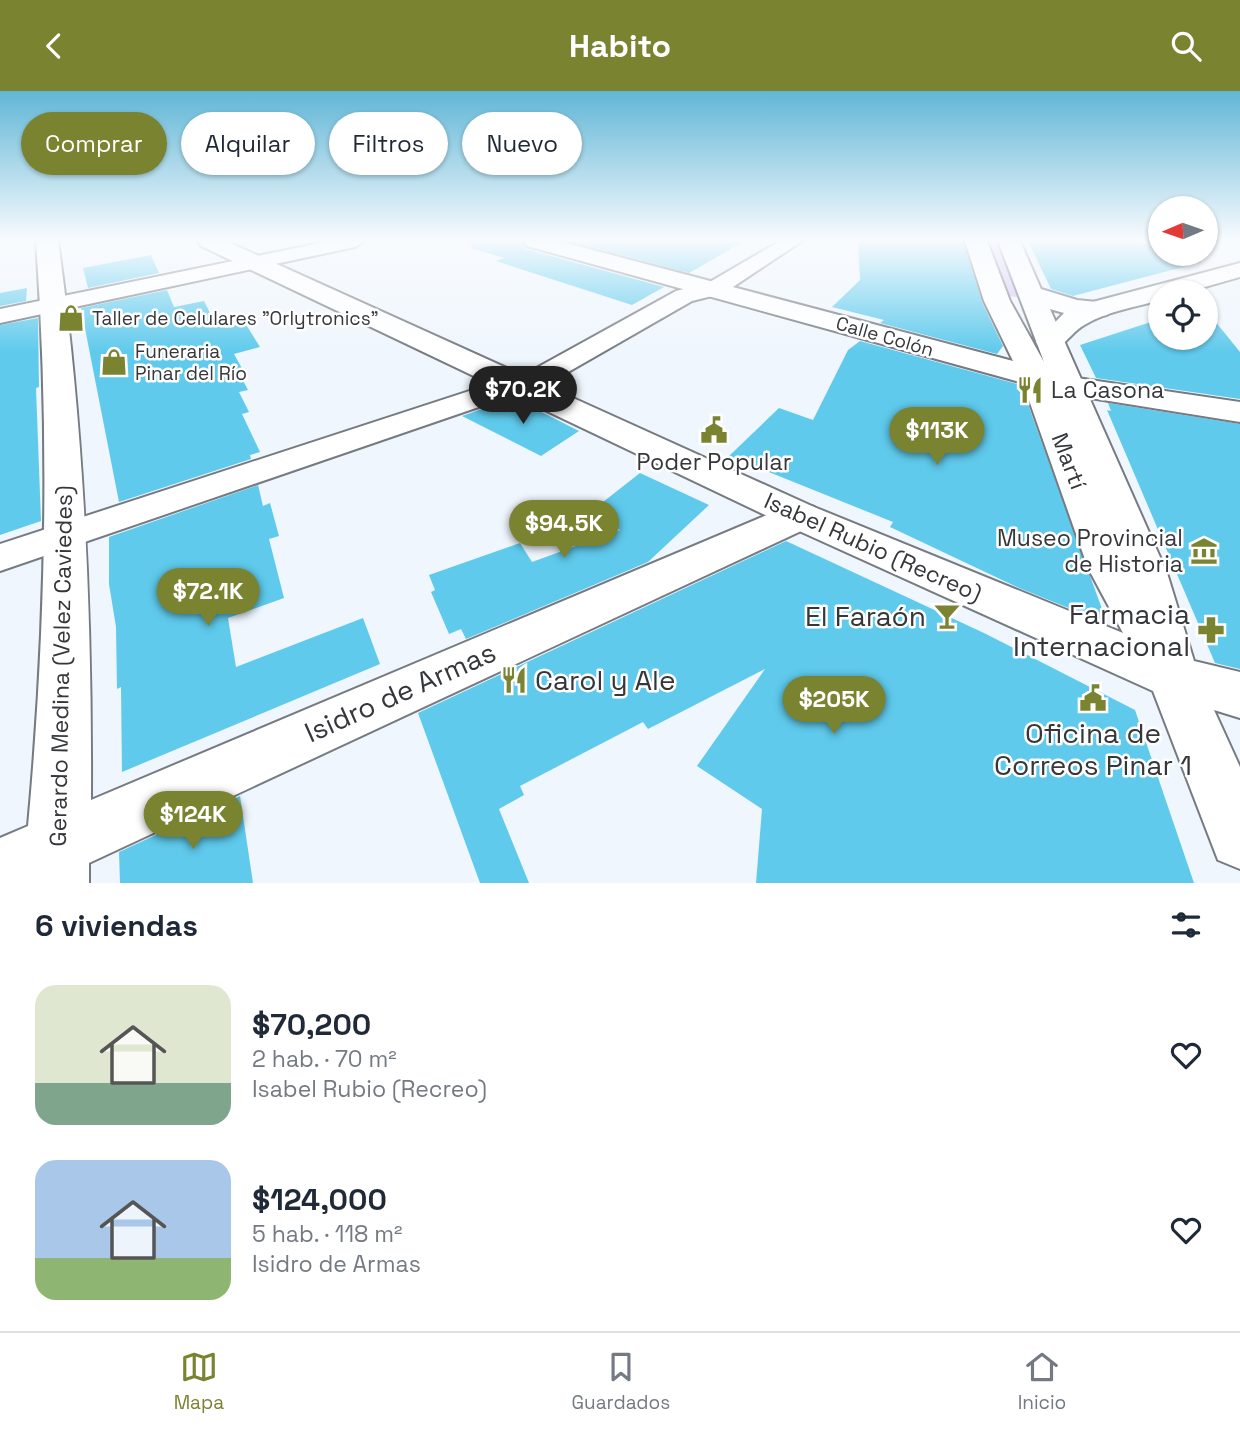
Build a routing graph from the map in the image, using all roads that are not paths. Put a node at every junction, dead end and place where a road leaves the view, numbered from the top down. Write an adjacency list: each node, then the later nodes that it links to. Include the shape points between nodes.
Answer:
1 (52, 278): 10 (main road, Gerardo Medina (Velez Caviedes))
2 (187, 278): 10 (street)
3 (290, 278): 13 (main road, Isabel Rubio (Recreo))
4 (677, 278): 9 (main road, Calle Colón)
5 (732, 278): 9 (street)
6 (989, 278): 12 (main road, Martí, via 997,301)
7 (1026, 278): 12 (main road, Martí)
8 (1218, 278): 12 (main road)
9 (716, 288): 12 (main road, Calle Colón, via 986,364); 13 (street, via 684,296 540,377)
10 (55, 306): 11 (street); 16 (main road, Gerardo Medina (Velez Caviedes))
11 (0, 316)
12 (1054, 338): 14 (main road); 18 (main road, Martí, via 1110,568)
13 (515, 383): 15 (main road, Isabel Rubio (Recreo)); 16 (street)
14 (1240, 412)
15 (800, 516): 18 (main road, Isabel Rubio (Recreo)); 21 (main road, Isidro de Armas)
16 (68, 533): 17 (street); 21 (main road, Gerardo Medina (Velez Caviedes))
17 (0, 558)
18 (1173, 677): 19 (main road, Isabel Rubio (Recreo)); 20 (main road, Martí)
19 (1240, 695)
20 (1240, 838)
21 (57, 863): 22 (main road, Isidro de Armas)
22 (0, 870)

